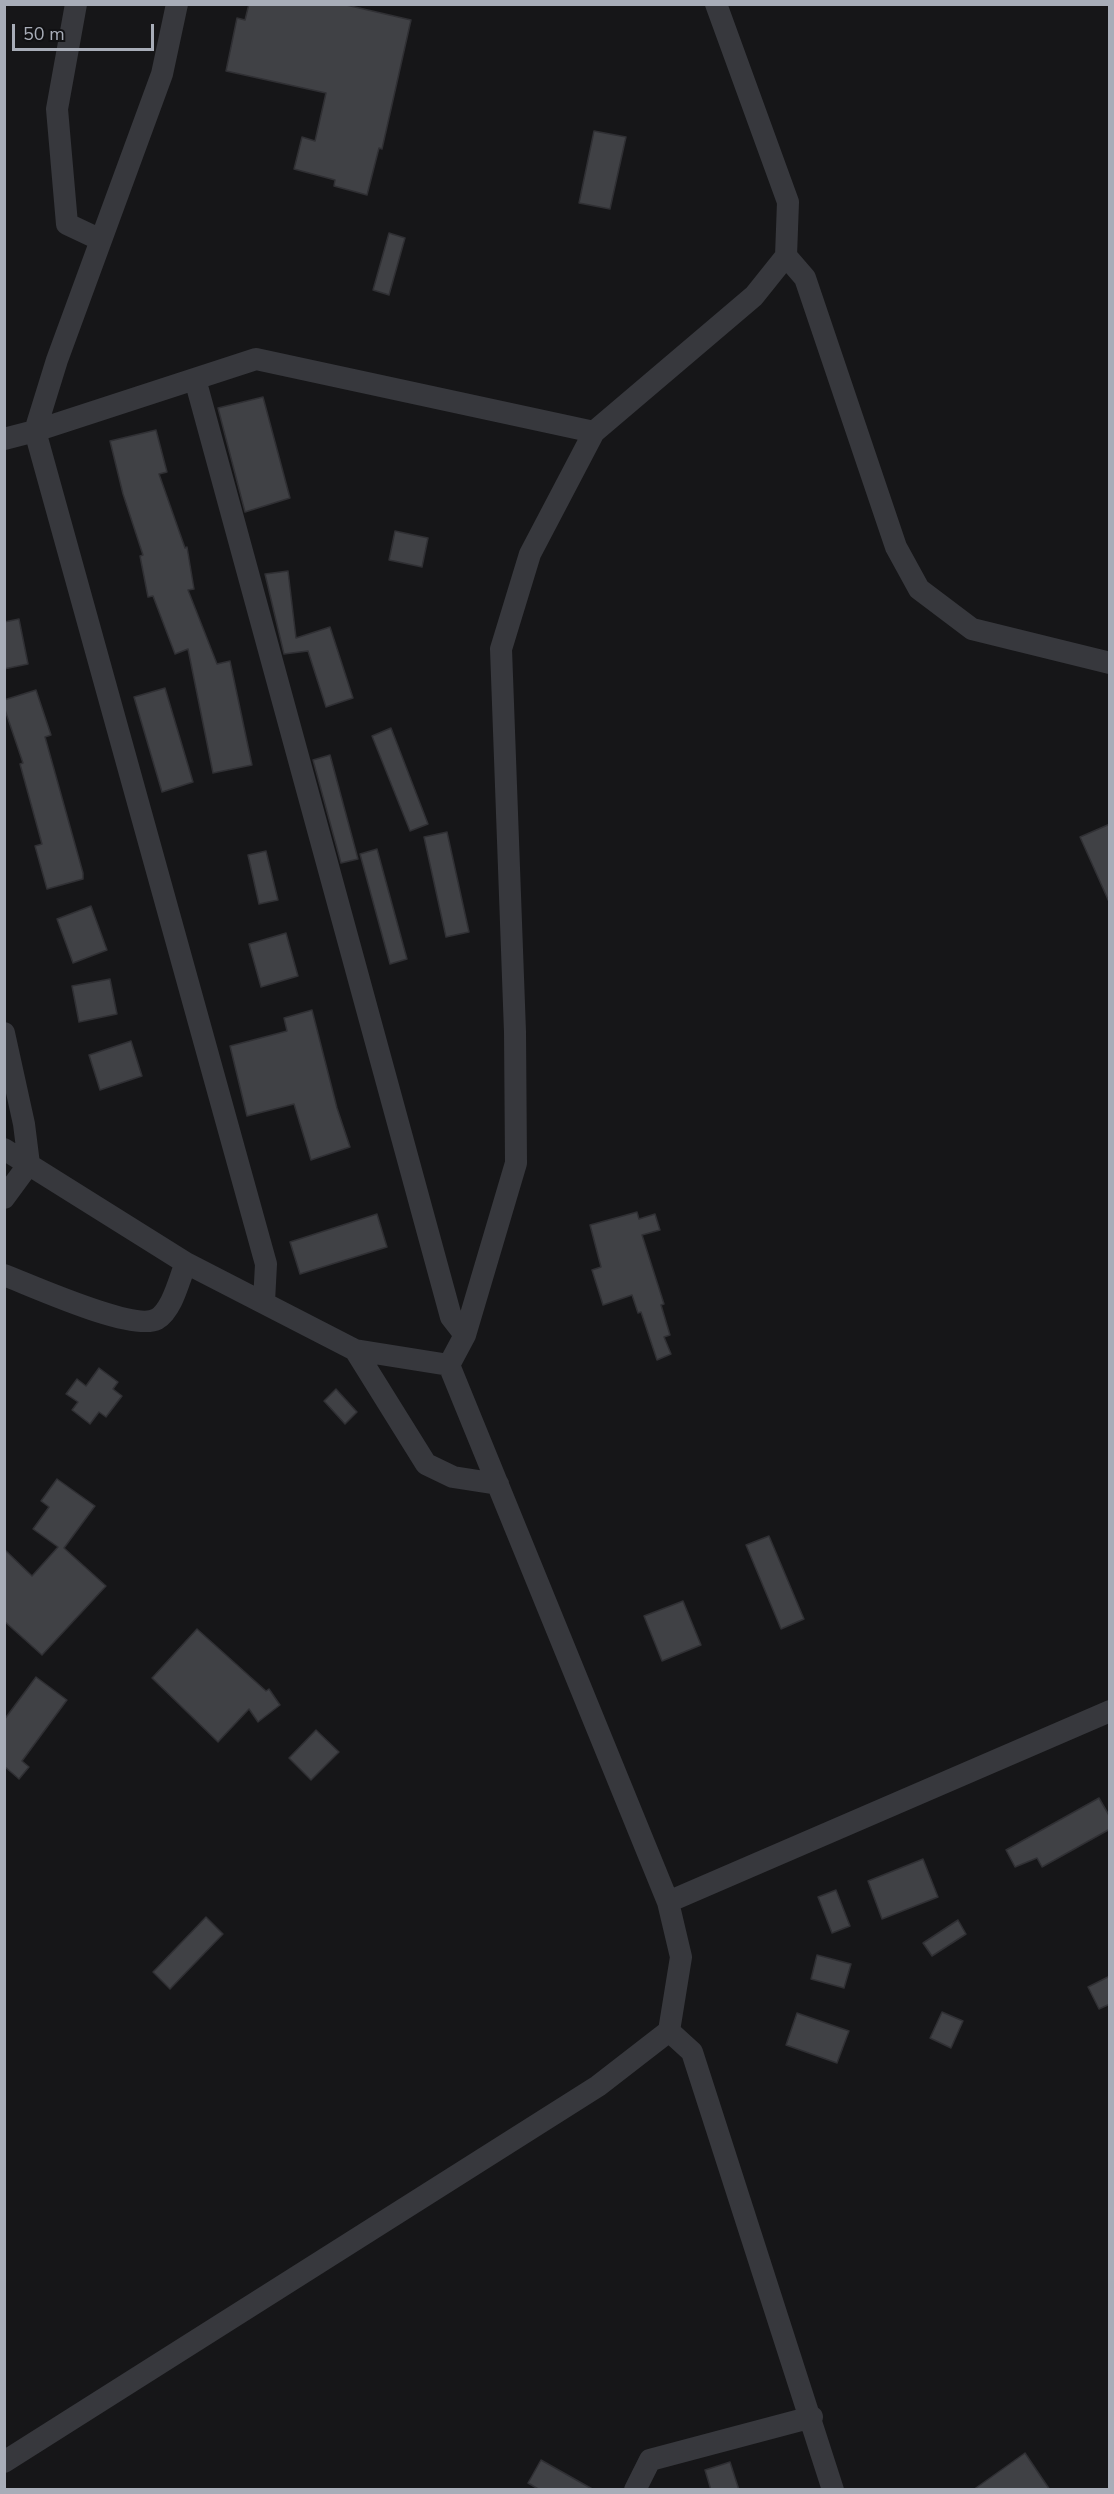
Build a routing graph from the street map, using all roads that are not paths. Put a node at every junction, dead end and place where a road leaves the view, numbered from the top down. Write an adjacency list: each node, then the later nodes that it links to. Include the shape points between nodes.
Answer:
1 (76, 4): 4 (street, via 57,110 67,224)
2 (177, 4): 4 (street, via 162,74)
3 (716, 4): 5 (street, via 789,202)
4 (101, 240): 7 (street)
5 (786, 256): 8 (street, via 754,296); 10 (street, via 805,278 896,547 919,589 972,629)
6 (195, 379): 7 (street); 8 (street, via 256,359); 18 (street, via 451,1317)
7 (35, 431): 9 (street); 17 (street, via 266,1264)
8 (594, 432): 18 (street, via 530,555 501,649 516,1163)
9 (4, 439)
10 (1110, 663)
11 (4, 1033): 13 (street)
12 (4, 1149): 13 (street)
13 (29, 1164): 14 (street); 15 (street)
14 (4, 1198)
15 (186, 1263): 16 (street, via 169,1305 159,1318 147,1323 124,1320); 17 (street)
16 (4, 1275)
17 (264, 1302): 19 (street)
18 (465, 1335): 20 (street)
19 (355, 1350): 20 (street); 21 (street, via 426,1464 453,1477)
20 (449, 1365): 21 (street)
21 (498, 1484): 23 (street)
22 (1110, 1711): 23 (street)
23 (668, 1902): 24 (street, via 681,1957)
24 (669, 2031): 25 (street, via 692,2052); 26 (street, via 598,2086)
25 (812, 2417): 27 (street, via 650,2460); 28 (street)
26 (4, 2462)
27 (635, 2490)
28 (833, 2490)

